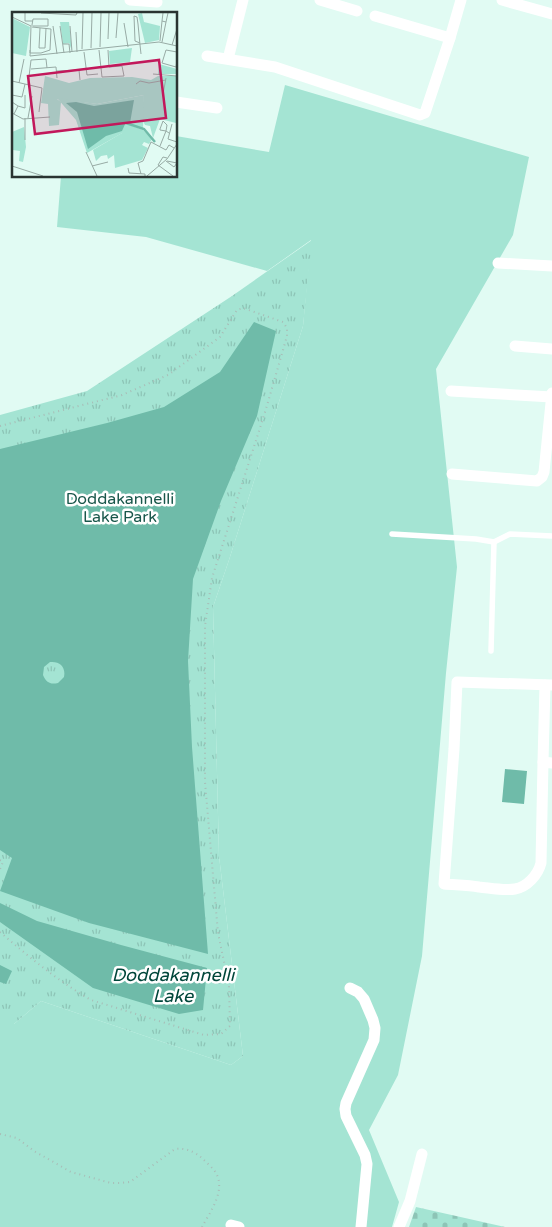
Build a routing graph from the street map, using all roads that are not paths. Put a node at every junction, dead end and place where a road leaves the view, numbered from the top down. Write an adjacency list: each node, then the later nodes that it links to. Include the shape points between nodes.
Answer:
1 (130, 0): 6 (street)
2 (243, 0): 12 (street)
3 (320, 0): 7 (street)
4 (461, 0): 10 (street)
5 (502, 0): 8 (street)
6 (157, 5)
7 (358, 11)
8 (552, 14)
9 (375, 16): 10 (street)
10 (450, 38): 12 (street, via 425,113 420,115 275,67)
11 (207, 56): 12 (street)
12 (228, 59)
13 (178, 102): 14 (street)
14 (217, 108)
15 (498, 263): 16 (street)
16 (552, 266)
17 (515, 346): 18 (street)
18 (552, 349)
19 (451, 391): 21 (street)
20 (552, 392): 21 (street)
21 (552, 397): 22 (street, via 544,472 537,481)
22 (452, 474)
23 (392, 534): 25 (lane, via 476,538)
24 (552, 536): 25 (lane, via 510,534)
25 (494, 542): 26 (lane)
26 (491, 651)
27 (548, 685): 28 (street); 28 (street, via 457,682 444,884 515,889 535,876 541,863)
28 (547, 762)
29 (350, 988): 31 (street, via 364,999 375,1028 374,1040 344,1109 367,1164)
30 (422, 1154): 32 (street, via 410,1201)
31 (361, 1227)
32 (399, 1227)

